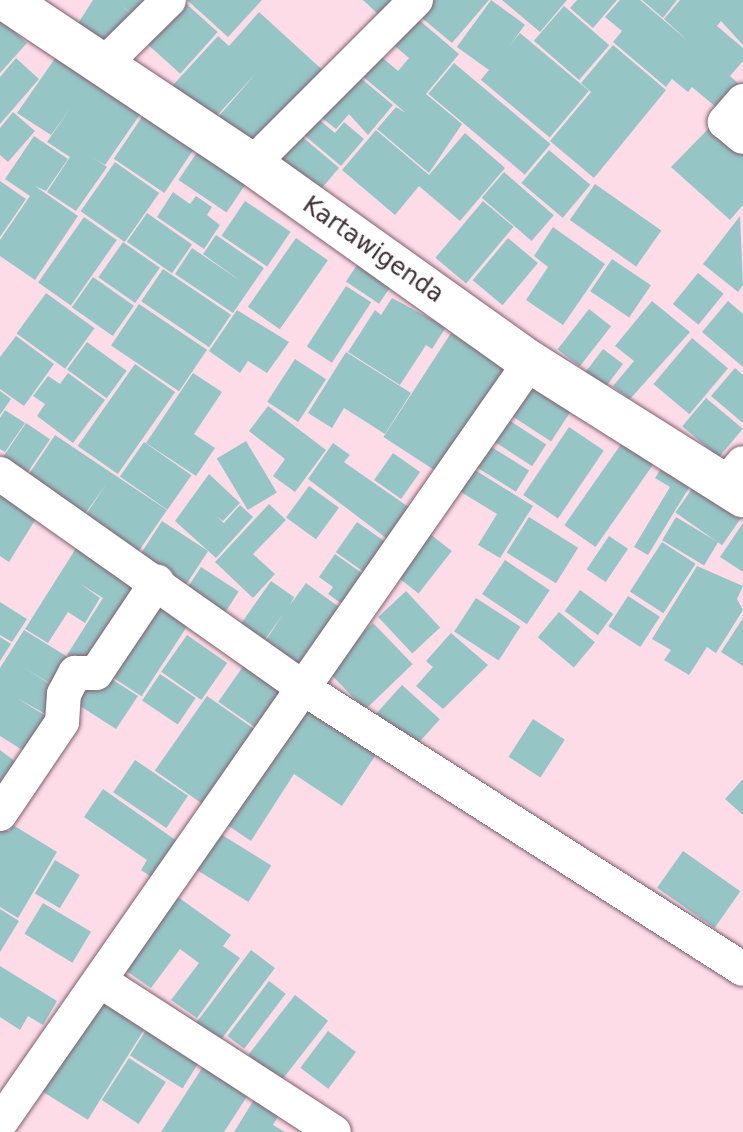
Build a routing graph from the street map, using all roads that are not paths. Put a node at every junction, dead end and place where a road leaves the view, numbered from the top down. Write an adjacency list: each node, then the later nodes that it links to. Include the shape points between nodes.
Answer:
1 (6, 0): 4 (street, Kartawigenda)
2 (169, 0): 4 (street)
3 (416, 0): 7 (street)
4 (102, 66): 7 (street, Kartawigenda)
5 (743, 101): 6 (street, via 725,122)
6 (743, 137)
7 (252, 164): 8 (street, Kartawigenda)
8 (530, 362): 10 (street, Kartawigenda); 12 (street)
9 (0, 474): 11 (street)
10 (736, 482)
11 (157, 582): 12 (street); 13 (street, via 96,673 75,673 64,694 62,722)
12 (306, 690): 14 (street); 15 (street)
13 (0, 814)
14 (743, 969)
15 (102, 982): 16 (street); 17 (street)
16 (6, 1115)
17 (334, 1132)

